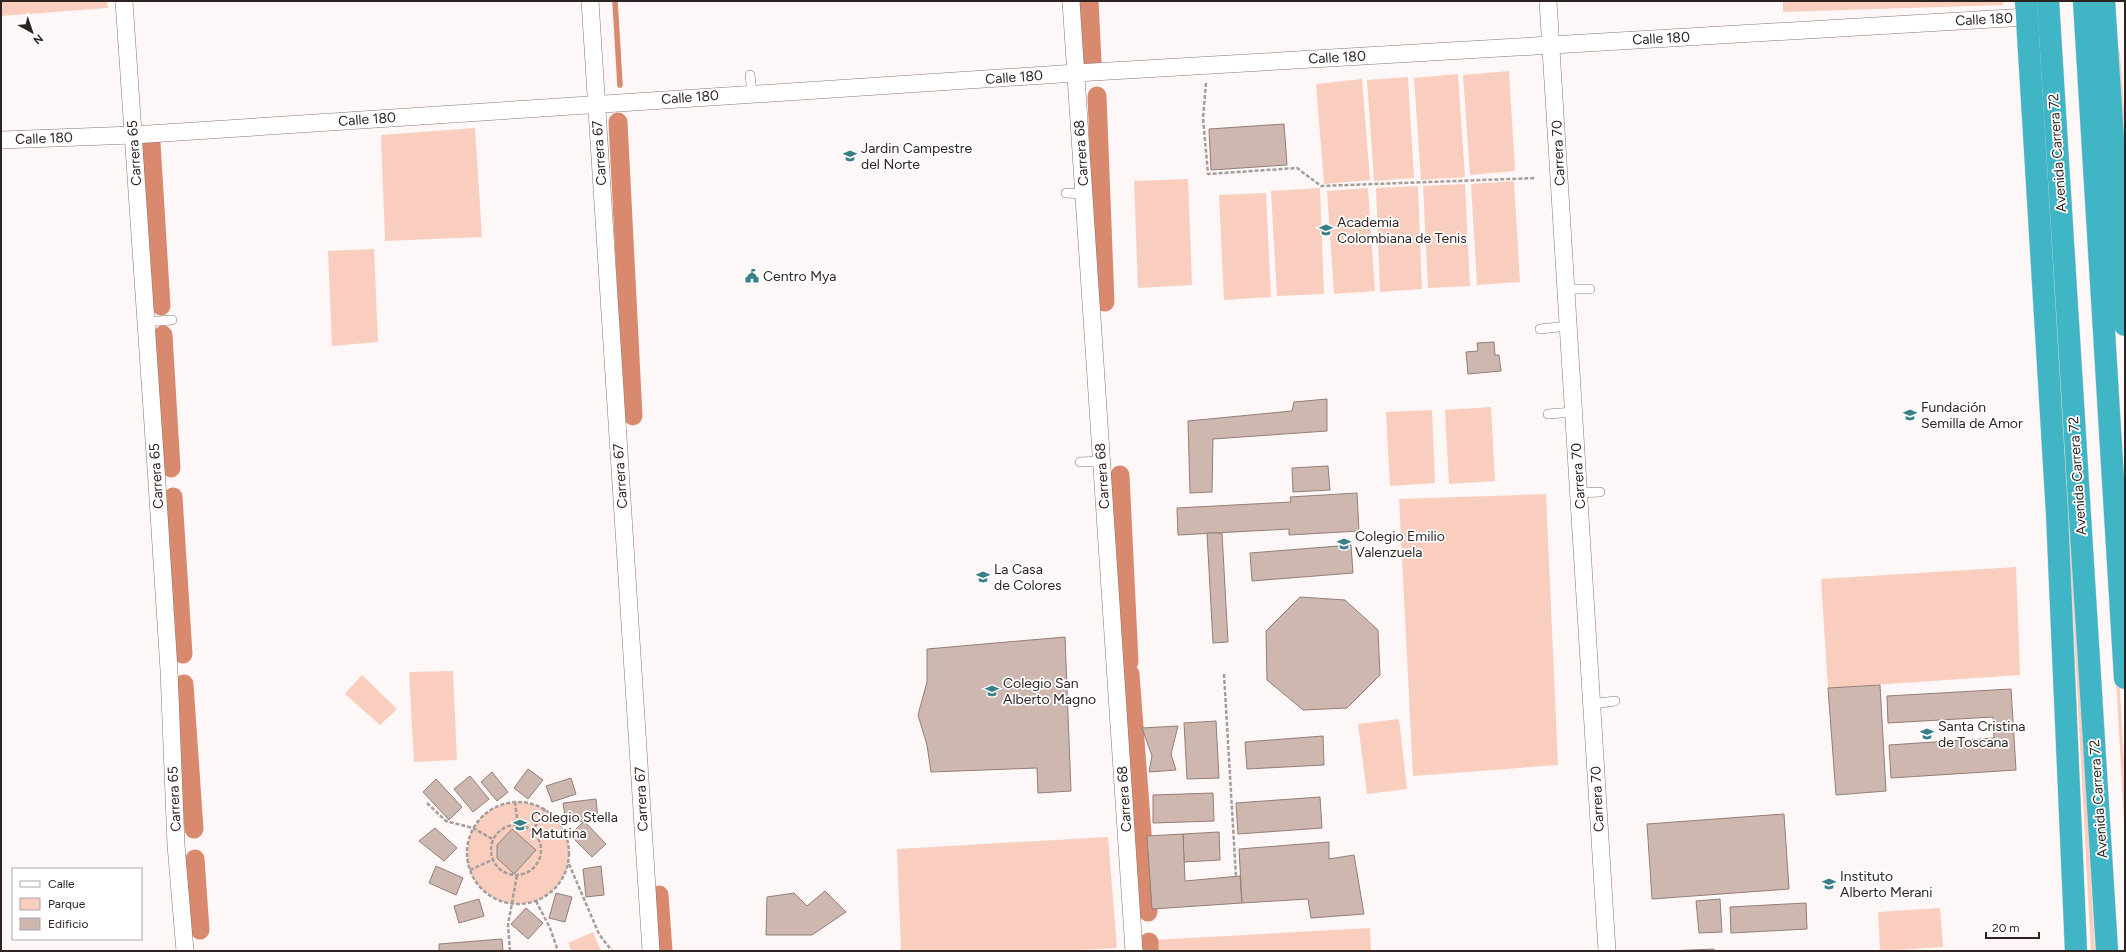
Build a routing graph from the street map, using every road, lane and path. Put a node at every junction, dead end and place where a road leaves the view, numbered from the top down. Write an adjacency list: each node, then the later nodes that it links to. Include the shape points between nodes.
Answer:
1 (124, 1): 15 (street, Carrera 65)
2 (590, 1): 14 (street, Carrera 67)
3 (1071, 1): 11 (street, Carrera 68)
4 (1548, 1): 9 (street, Carrera 70)
5 (2048, 1): 60 (highway, Avenida Carrera 72)
6 (2084, 1): 35 (highway)
7 (2104, 1): 22 (highway)
8 (2026, 9): 9 (street, Calle 180); 59 (highway, Avenida Carrera 72, via 2058,514)
9 (1551, 44): 10 (street, Calle 180); 20 (street, Carrera 70)
10 (1208, 65): 11 (street, Calle 180); 17 (path, via 1204,118 1208,174 1297,168 1321,186)
11 (1076, 73): 13 (street, Calle 180); 19 (street, Carrera 68)
12 (750, 76): 13 (lane)
13 (752, 93): 14 (street, Calle 180)
14 (596, 103): 15 (street, Calle 180); 56 (street, Carrera 67)
15 (133, 135): 16 (street, Calle 180); 24 (street, Carrera 65)
16 (1, 140)
17 (1536, 178)
18 (1066, 193): 19 (lane)
19 (1084, 194): 30 (street, Carrera 68)
20 (1566, 289): 21 (lane); 26 (street, Carrera 70)
21 (1590, 289)
22 (2124, 290): 25 (highway)
23 (172, 320): 24 (lane)
24 (145, 322): 52 (street, Carrera 65, via 169,670 176,845)
25 (2125, 325)
26 (1568, 326): 27 (lane); 28 (street, Carrera 70)
27 (1540, 329)
28 (1574, 412): 29 (lane); 33 (street, Carrera 70)
29 (1548, 414)
30 (1101, 461): 31 (lane); 57 (street, Carrera 68)
31 (1080, 462)
32 (1600, 492): 33 (lane)
33 (1579, 493): 37 (street, Carrera 70)
34 (1224, 674): 49 (path)
35 (2125, 678)
36 (1615, 701): 37 (lane)
37 (1592, 704): 58 (street, Carrera 70)
38 (515, 802): 40 (path, via 529,803); 41 (path); 42 (path, via 496,806 483,815)
39 (427, 803): 42 (path, via 446,821)
40 (545, 809): 43 (path); 46 (path, via 556,818 565,831 569,847)
41 (518, 826): 43 (path); 44 (path, via 506,828)
42 (473, 828): 44 (path); 47 (path, via 466,846)
43 (532, 832): 48 (path, via 540,842 540,858 531,870)
44 (494, 840): 45 (path)
45 (494, 860): 47 (path); 48 (path, via 501,870)
46 (568, 863): 50 (path, via 555,887); 55 (path, via 598,934)
47 (470, 870): 51 (path, via 473,880 485,893)
48 (517, 875): 51 (path)
49 (1236, 877)
50 (536, 901): 51 (path); 54 (path)
51 (512, 903): 53 (path, via 508,925)
52 (185, 951)
53 (510, 951)
54 (558, 951)
55 (612, 951)
56 (651, 951)
57 (1134, 951)
58 (1607, 951)
59 (2076, 951)
60 (2107, 951)

